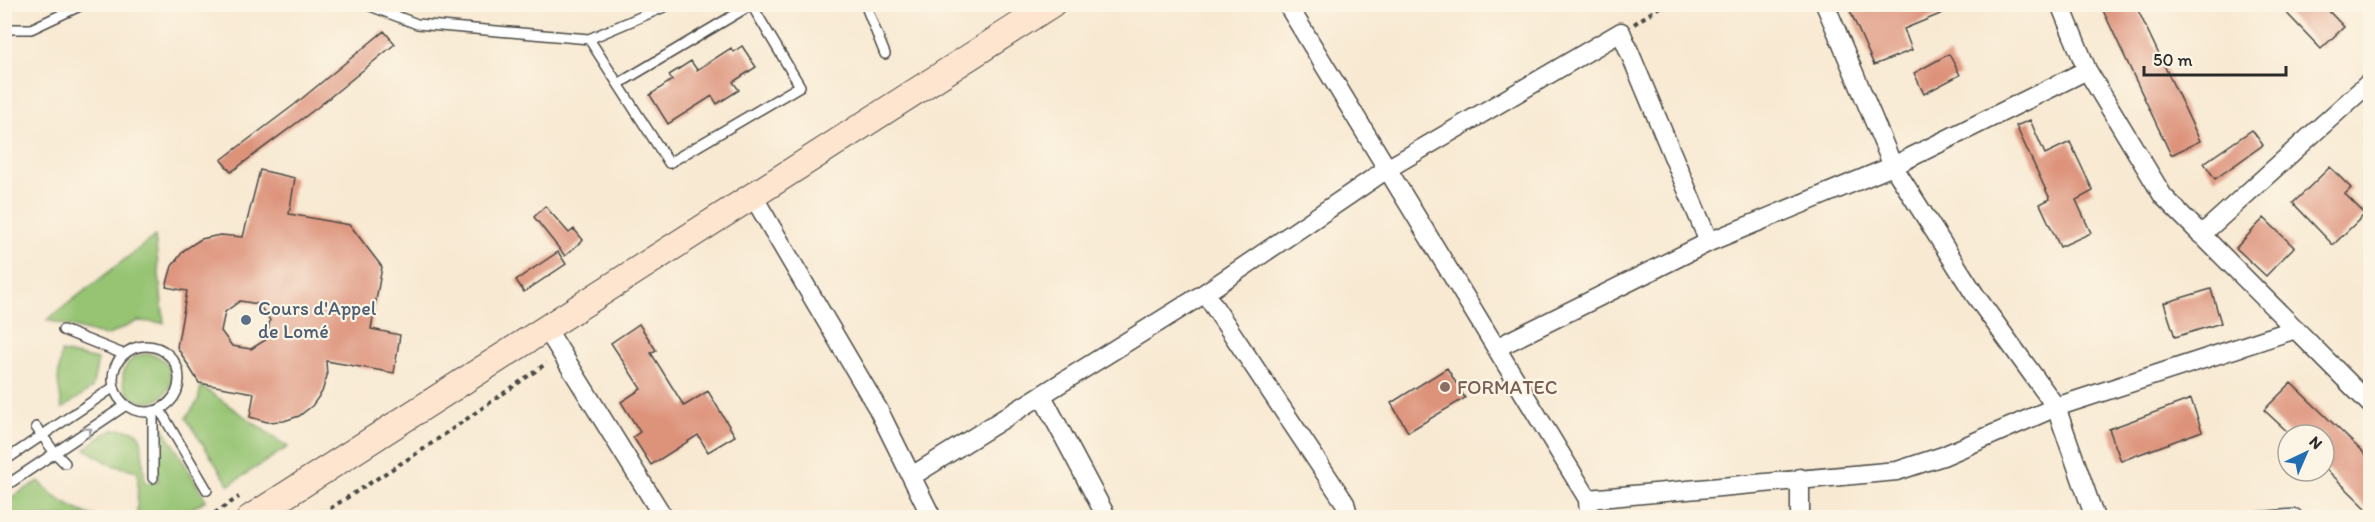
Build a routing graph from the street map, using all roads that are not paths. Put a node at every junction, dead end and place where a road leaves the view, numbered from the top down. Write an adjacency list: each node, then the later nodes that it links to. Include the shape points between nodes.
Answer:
1 (84, 4): 10 (lane, via 31,29)
2 (365, 4): 11 (lane, via 417,24)
3 (671, 4): 11 (lane)
4 (865, 4): 12 (lane)
5 (1052, 4): 18 (street)
6 (1287, 4): 17 (street)
7 (1825, 4): 16 (street)
8 (2060, 4): 13 (street)
9 (751, 5): 15 (lane); 15 (lane, via 800,86 669,163)
10 (4, 29)
11 (589, 39): 15 (lane)
12 (885, 54)
13 (2087, 70): 16 (street); 19 (street, via 2163,196)
14 (2370, 82): 19 (street)
15 (618, 84)
16 (1893, 166): 20 (street); 31 (street, via 1975,295)
17 (1387, 170): 20 (street, via 1621,32); 21 (street); 25 (street)
18 (753, 196): 22 (street); 38 (street, via 878,409)
19 (2201, 235): 23 (street)
20 (1709, 242): 25 (street)
21 (1205, 293): 28 (street); 48 (street, via 1345,503)
22 (546, 328): 44 (street); 45 (street)
23 (2296, 329): 29 (street); 31 (street)
24 (63, 330): 26 (lane)
25 (1496, 348): 43 (street)
26 (123, 354): 27 (lane, via 113,371); 32 (lane, via 149,345 173,359 178,386 170,402)
27 (114, 387): 30 (lane); 34 (lane)
28 (1042, 396): 38 (street); 47 (street)
29 (2370, 404)
30 (123, 407): 32 (lane); 35 (lane, one-way to 30)
31 (2056, 407): 40 (street, via 1943,456 1897,471); 50 (street)
32 (156, 411): 39 (lane); 42 (lane)
33 (36, 427): 34 (lane)
34 (43, 435): 35 (lane); 36 (lane)
35 (55, 453): 37 (lane); 41 (lane)
36 (4, 460)
37 (65, 463)
38 (912, 476): 46 (street)
39 (153, 478)
40 (1800, 478): 43 (street); 49 (street)
41 (4, 487)
42 (207, 490)
43 (1588, 508)
44 (250, 518)
45 (664, 518)
46 (932, 518)
47 (1107, 518)
48 (1349, 518)
49 (1800, 518)
50 (2095, 518)
51 (2241, 518): 52 (lane, via 2296,514)
52 (2300, 518)

